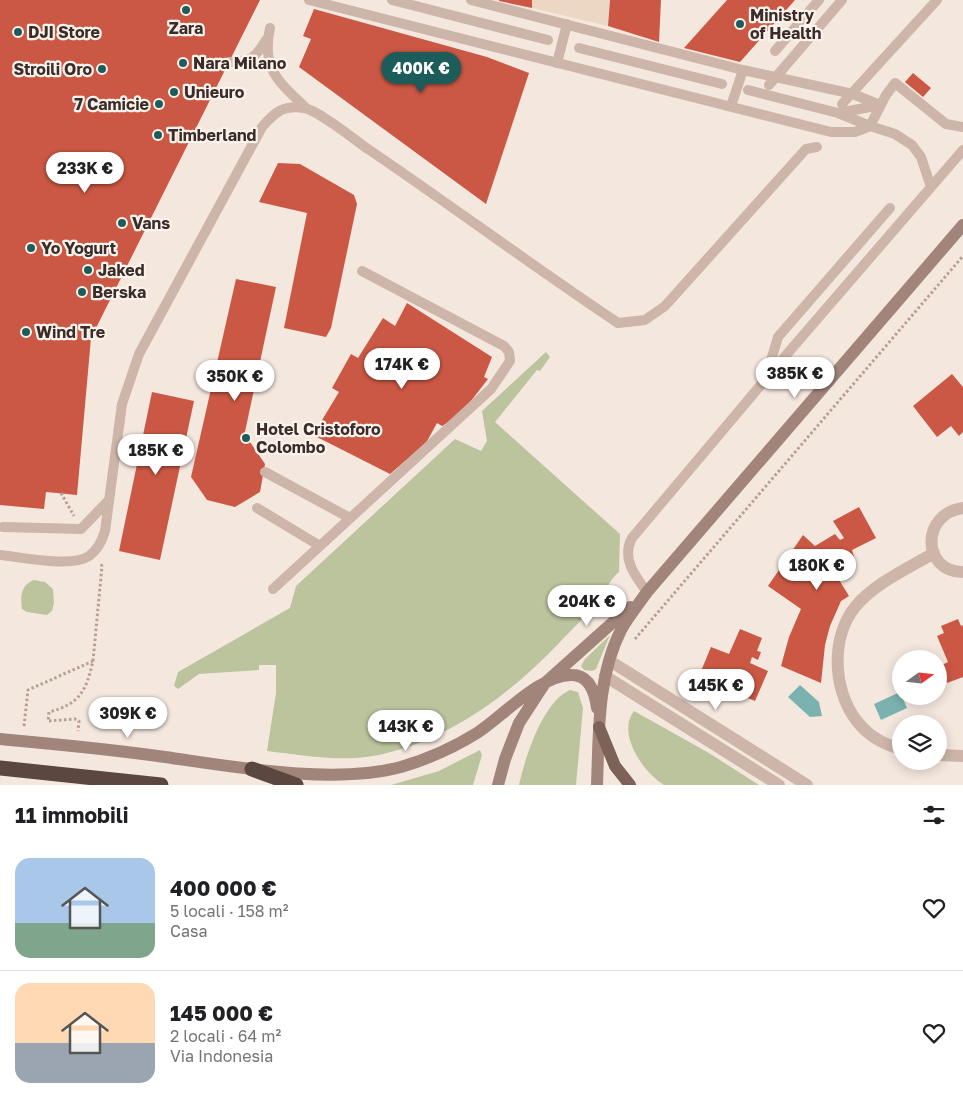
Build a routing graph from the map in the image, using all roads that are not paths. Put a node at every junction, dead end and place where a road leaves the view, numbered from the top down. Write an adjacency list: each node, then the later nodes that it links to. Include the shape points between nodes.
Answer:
1 (309, 0): 12 (lane)
2 (392, 0): 8 (lane)
3 (471, 0): 7 (lane, bridge)
4 (819, 0): 10 (lane)
5 (842, 0): 15 (lane)
6 (936, 0): 20 (lane)
7 (568, 20): 12 (lane, bridge); 13 (lane, bridge)
8 (548, 40)
9 (579, 48): 14 (lane)
10 (775, 51)
11 (229, 62): 19 (lane, via 250,61 269,33 268,64 274,75)
12 (557, 63): 18 (lane)
13 (744, 70): 17 (lane, bridge, via 853,94); 18 (lane, bridge)
14 (722, 84)
15 (769, 85)
16 (748, 90): 20 (lane)
17 (880, 105): 20 (lane); 21 (lane); 22 (lane, via 895,82 946,124)
18 (731, 106): 21 (lane, via 831,132 855,132)
19 (306, 108): 23 (lane, via 439,196 540,271 618,323 645,320 665,306 806,149); 31 (lane, via 274,113 262,127 139,354 122,404)
20 (840, 109): 21 (lane)
21 (870, 126): 25 (lane, via 895,134 912,145 921,157)
22 (963, 127)
23 (817, 147)
24 (963, 150): 25 (lane)
25 (931, 187): 29 (lane)
26 (890, 208): 29 (lane, via 778,338)
27 (963, 225): 41 (main road)
28 (362, 271): 34 (lane, via 504,346 510,361 491,389)
29 (765, 380): 41 (lane, via 632,538 627,549 628,561)
30 (265, 472): 34 (lane)
31 (108, 500): 35 (lane, via 81,529); 38 (lane, via 105,531 93,552 81,560)
32 (257, 508): 36 (lane)
33 (963, 508): 37 (street, via 952,510 936,523 931,543)
34 (350, 518): 36 (lane)
35 (3, 527)
36 (320, 546): 40 (lane)
37 (934, 554): 39 (street, via 948,569); 49 (street, via 866,596 843,625 838,644 842,689 855,720 878,740)
38 (0, 555)
39 (963, 572)
40 (273, 589)
41 (647, 592): 42 (main road, via 621,630); 44 (main road)
42 (610, 661): 43 (main road); 45 (street)
43 (605, 676): 46 (main road); 47 (street)
44 (544, 682): 46 (main road, via 568,675 586,680 595,696); 53 (main road, via 500,718 464,740 431,757 393,770 350,777); 56 (main road, via 519,724)
45 (712, 725): 47 (street); 60 (street)
46 (599, 728): 57 (main road); 58 (main road, via 615,766)
47 (705, 737): 59 (street)
48 (0, 739): 53 (main road)
49 (892, 745)
50 (947, 755): 51 (street)
51 (963, 756)
52 (0, 768): 54 (highway)
53 (252, 769): 55 (highway)
54 (161, 785)
55 (296, 785)
56 (498, 785)
57 (596, 785)
58 (630, 785)
59 (779, 785)
60 (807, 785)

